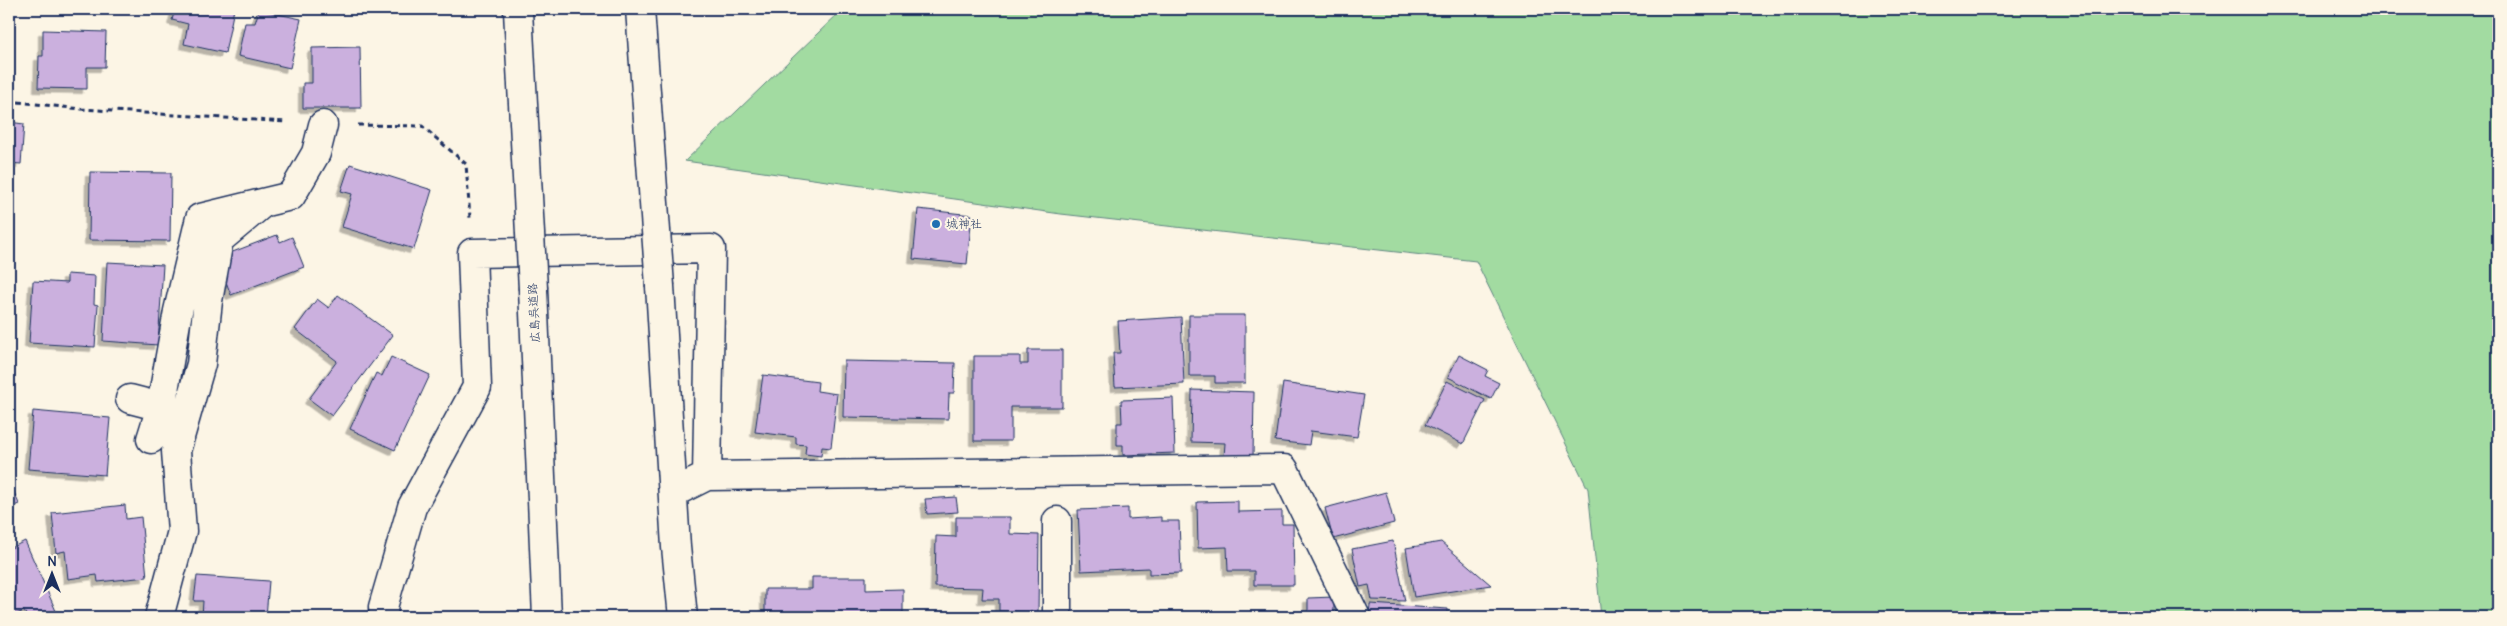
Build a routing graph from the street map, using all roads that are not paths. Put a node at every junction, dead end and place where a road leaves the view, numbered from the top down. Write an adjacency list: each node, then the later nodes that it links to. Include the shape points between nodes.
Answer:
1 (640, 9): 9 (main road, bridge)
2 (518, 10): 13 (main road, 広島呉道路, bridge)
3 (323, 125): 4 (main road, via 316,153 291,196)
4 (263, 203): 6 (main road, via 200,218 178,310); 11 (main road, via 219,240 201,364 176,451 182,531)
5 (130, 399): 6 (main road)
6 (161, 407): 7 (main road)
7 (151, 439)
8 (707, 476): 9 (main road); 12 (main road, via 711,248 472,253 477,387 412,507 383,607); 16 (main road, via 1284,469)
9 (673, 493): 14 (main road)
10 (1057, 521): 15 (main road)
11 (159, 617)
12 (384, 617)
13 (547, 617)
14 (683, 617)
15 (1057, 617)
16 (1356, 617)

